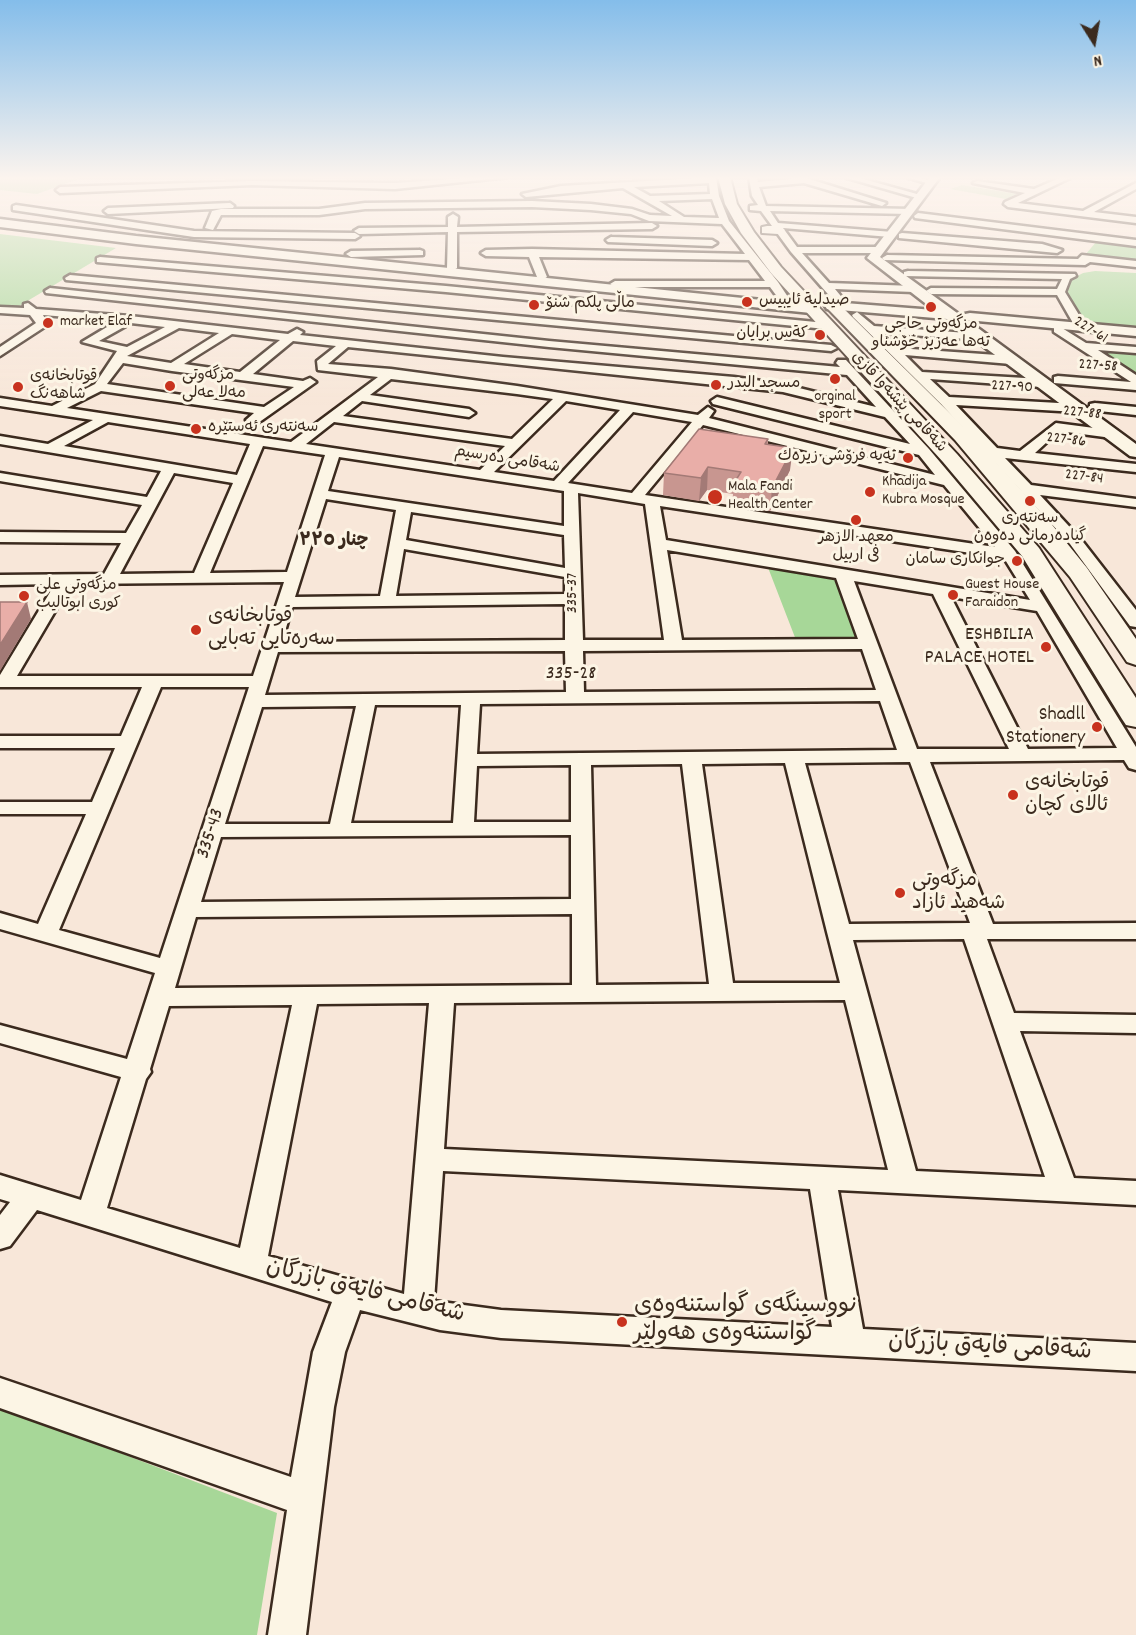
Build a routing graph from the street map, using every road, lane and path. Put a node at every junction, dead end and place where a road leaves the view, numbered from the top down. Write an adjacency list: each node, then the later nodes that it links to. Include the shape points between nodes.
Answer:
1 (113, 253): 24 (street)
2 (294, 253): 19 (main road)
3 (307, 253): 19 (main road)
4 (352, 253): 19 (street)
5 (420, 253): 20 (street)
6 (454, 253): 25 (street)
7 (486, 253): 27 (street)
8 (533, 253): 33 (street)
9 (542, 253): 17 (street, via 591,260)
10 (753, 253): 18 (street)
11 (769, 253): 48 (highway, شەقامی پێشەوا قازی)
12 (782, 253): 50 (highway, شەقامی پێشەوا قازی)
13 (1064, 253): 21 (street)
14 (1082, 253): 21 (street)
15 (798, 254): 16 (street); 29 (street)
16 (879, 255): 21 (street); 36 (main road)
17 (628, 256): 18 (street)
18 (753, 257): 28 (street)
19 (350, 258): 20 (street); 22 (main road); 35 (street)
20 (419, 259): 22 (main road); 25 (main road)
21 (1081, 259): 23 (street); 32 (street, via 1085,270)
22 (398, 264): 25 (main road)
23 (1136, 264)
24 (93, 265): 34 (street); 35 (street)
25 (455, 270): 27 (main road); 39 (main road); 41 (street)
26 (751, 270): 28 (street)
27 (487, 271): 33 (main road)
28 (762, 271): 38 (street)
29 (813, 271): 30 (street); 40 (street)
30 (824, 272)
31 (870, 273): 36 (street)
32 (1071, 276): 36 (street); 44 (street)
33 (542, 277): 37 (main road)
34 (70, 278): 42 (street); 46 (street)
35 (322, 279): 41 (street)
36 (907, 280): 40 (street); 43 (main road); 54 (main road)
37 (615, 284): 38 (street); 48 (main road)
38 (774, 284): 48 (street)
39 (590, 285): 45 (street); 48 (main road)
40 (827, 286): 50 (street)
41 (444, 289): 45 (street); 46 (street)
42 (50, 291): 49 (street, via 29,305); 52 (street)
43 (931, 291): 44 (street); 54 (main road)
44 (1060, 292): 58 (street)
45 (569, 303): 53 (street); 55 (street)
46 (423, 309): 55 (street); 57 (street)
47 (0, 310): 49 (street)
48 (803, 310): 53 (street); 68 (street); 123 (highway, شەقامی پێشەوا قازی)
49 (33, 313): 51 (street); 71 (street, via 42,322 39,327)
50 (852, 316): 54 (street); 54 (main road, via 869,313); 70 (street); 121 (highway, شەقامی پێشەوا قازی)
51 (130, 319): 56 (street); 72 (street, via 88,342 122,350)
52 (314, 319): 57 (street); 62 (street)
53 (738, 320): 64 (street)
54 (965, 321): 58 (main road); 60 (main road); 74 (main road); 83 (main road)
55 (546, 323): 64 (street); 65 (street)
56 (179, 324): 59 (street); 72 (street)
57 (398, 328): 65 (street)
58 (1081, 328): 61 (main road)
59 (231, 330): 62 (street); 77 (street)
60 (1058, 330): 63 (main road); 67 (street, 227-61)
61 (1136, 332)
62 (290, 337): 66 (street); 82 (street)
63 (1136, 337)
64 (733, 339): 68 (street); 73 (street)
65 (523, 341): 73 (street); 75 (street)
66 (346, 343): 75 (street); 78 (street, via 321,364)
67 (1083, 345): 69 (street); 84 (street, 227-61)
68 (831, 348): 79 (street)
69 (1136, 350)
70 (895, 351): 74 (street); 81 (street)
71 (0, 352)
72 (121, 357): 77 (street); 90 (street)
73 (723, 360): 76 (street)
74 (1011, 360): 86 (main road)
75 (498, 361): 85 (street); 87 (street)
76 (739, 362): 79 (street); 85 (street)
77 (172, 366): 82 (street)
78 (330, 368): 80 (street); 88 (street)
79 (849, 372): 93 (street)
80 (391, 373): 87 (street); 94 (street)
81 (919, 375): 86 (street); 97 (street)
82 (243, 376): 88 (street)
83 (1058, 380): 89 (street, 227-58); 101 (main road)
84 (1136, 380)
85 (734, 381): 92 (street); 96 (street)
86 (1042, 382): 102 (main road)
87 (462, 383): 91 (street)
88 (304, 385): 104 (street)
89 (1136, 386)
90 (99, 387): 103 (street); 104 (street)
91 (499, 388): 95 (street); 99 (street)
92 (783, 388): 93 (street); 106 (street)
93 (872, 395): 106 (street)
94 (359, 397): 99 (street); 108 (street)
95 (563, 397): 100 (street); 115 (street)
96 (717, 401): 109 (street); 118 (street)
97 (945, 401): 102 (street, 227-90); 121 (street)
98 (0, 402): 103 (street, شەقامی دەرسیم)
99 (477, 407): 111 (street)
100 (630, 407): 109 (street); 132 (street)
101 (1095, 407): 105 (street); 110 (main road)
102 (1077, 408): 110 (main road)
103 (54, 410): 107 (street, شەقامی دەرسیم)
104 (265, 411): 112 (street)
105 (1136, 411)
106 (891, 415): 118 (street)
107 (106, 418): 112 (street, شەقامی دەرسیم); 117 (street)
108 (331, 418): 111 (street); 116 (street)
109 (700, 420): 129 (street); 135 (street)
110 (1120, 432): 119 (main road); 122 (street, 227-88, via 1056,427)
111 (445, 434): 115 (street)
112 (228, 437): 114 (street, شەقامی دەرسیم)
113 (0, 440): 117 (street)
114 (258, 441): 116 (street, شەقامی دەرسیم); 128 (street)
115 (516, 444): 126 (street)
116 (293, 447): 120 (street, شەقامی دەرسیم)
117 (51, 448): 124 (street)
118 (924, 452): 129 (street)
119 (1136, 452)
120 (333, 453): 126 (street, شەقامی دەرسیم); 134 (street, 335-43)
121 (986, 454): 122 (street, 227-86); 123 (highway, via 972,462); 130 (highway, شەقامی پێشەوا قازی); 133 (street)
122 (1024, 455): 125 (street, 227-86)
123 (950, 458): 131 (highway, شەقامی پێشەوا قازی)
124 (170, 468): 128 (street); 137 (street)
125 (1136, 468)
126 (483, 476): 132 (street, شەقامی دەرسیم)
127 (0, 477): 137 (street)
128 (242, 480): 150 (street)
129 (948, 482): 146 (street)
130 (1004, 484): 131 (highway, via 982,478 972,481); 140 (highway, شەقامی پێشەوا قازی)
131 (972, 485): 146 (highway, شەقامی پێشەوا قازی)
132 (564, 488): 135 (street, شەقامی دەرسیم); 141 (street, 335-37)
133 (1028, 489): 138 (street, 227-84); 140 (street)
134 (320, 494): 139 (street); 149 (street, 335-43)
135 (635, 498): 136 (street, شەقامی دەرسیم)
136 (652, 501): 145 (street); 146 (street, شەقامی دەرسیم)
137 (151, 502): 143 (street)
138 (1136, 503)
139 (404, 507): 141 (street); 144 (street)
140 (1052, 526): 159 (street, via 1092,561); 164 (highway, شەقامی پێشەوا قازی)
141 (573, 532): 147 (street, 335-37)
142 (0, 537): 143 (street)
143 (132, 538): 152 (street)
144 (398, 543): 147 (street); 156 (street)
145 (659, 544): 148 (street); 161 (street)
146 (1020, 554): 158 (street); 172 (highway, شەقامی پێشەوا قازی)
147 (573, 574): 155 (street, 335-37)
148 (843, 574): 154 (street); 160 (street)
149 (294, 577): 150 (street); 157 (street, 335-43)
150 (200, 578): 152 (street)
151 (66, 579): 152 (street); 153 (street); 166 (street)
152 (109, 579)
153 (0, 580)
154 (939, 589): 158 (street); 175 (street)
155 (573, 599): 156 (street); 162 (street, 335-37)
156 (387, 601): 157 (street)
157 (286, 602): 163 (street, 335-43)
158 (1043, 607): 180 (street)
159 (1136, 621)
160 (868, 644): 161 (street); 168 (street)
161 (674, 645): 162 (street)
162 (574, 646): 163 (street); 169 (street, 335-37)
163 (272, 647): 167 (street, 335-43)
164 (1136, 657)
165 (154, 681): 166 (street, 335-28); 167 (street, 335-28); 174 (street)
166 (2, 682)
167 (258, 691): 171 (street, 335-28); 187 (street, 335-43)
168 (887, 695): 169 (street, 335-28); 176 (street)
169 (575, 698): 170 (street, 335-28)
170 (471, 699): 171 (street, 335-28); 181 (street)
171 (367, 700): 186 (street)
172 (1136, 719)
173 (0, 742): 174 (street)
174 (128, 742): 183 (street)
175 (1021, 754): 176 (street); 180 (street)
176 (913, 755): 177 (street); 191 (street)
177 (793, 757): 178 (street); 194 (street)
178 (691, 758): 179 (street); 197 (street)
179 (580, 759): 181 (street); 184 (street)
180 (1133, 759)
181 (466, 760): 185 (street)
182 (0, 808): 183 (street)
183 (99, 808): 193 (street)
184 (582, 828): 185 (street); 188 (street)
185 (463, 829): 186 (street)
186 (339, 830): 187 (street)
187 (213, 831): 189 (street, 335-43)
188 (583, 906): 189 (street); 198 (street)
189 (188, 910): 195 (street, 335-43)
190 (0, 921): 193 (street)
191 (978, 930): 192 (street); 194 (street); 202 (street)
192 (1136, 931)
193 (46, 932): 195 (street)
194 (839, 932): 196 (street)
195 (170, 969): 201 (street, 335-43)
196 (855, 991): 197 (street); 208 (street)
197 (722, 992): 198 (street)
198 (584, 993): 199 (street)
199 (442, 994): 200 (street); 206 (street)
200 (306, 996): 201 (street); 215 (street)
201 (161, 997): 205 (street, 335-43)
202 (1005, 1022): 203 (street); 210 (street)
203 (1136, 1024)
204 (0, 1034): 205 (street)
205 (138, 1071): 213 (street, 335-43)
206 (429, 1160): 207 (street); 217 (street)
207 (822, 1178): 208 (street); 218 (street)
208 (905, 1182): 210 (street)
209 (0, 1187): 212 (street, شەقامی فایەق بازرگان)
210 (1064, 1190): 211 (street)
211 (1136, 1193)
212 (30, 1197): 213 (street, شەقامی فایەق بازرگان); 214 (street)
213 (90, 1215): 215 (street, شەقامی فایەق بازرگان)
214 (0, 1237)
215 (252, 1264): 216 (street, شەقامی فایەق بازرگان)
216 (350, 1294): 217 (street, شەقامی فایەق بازرگان); 221 (street, via 329,1352)
217 (418, 1311): 218 (street, شەقامی فایەق بازرگان, via 501,1323)
218 (850, 1342): 219 (street, شەقامی فایەق بازرگان)
219 (1136, 1357)
220 (0, 1394): 221 (street)
221 (304, 1499): 222 (street)
222 (287, 1635)

